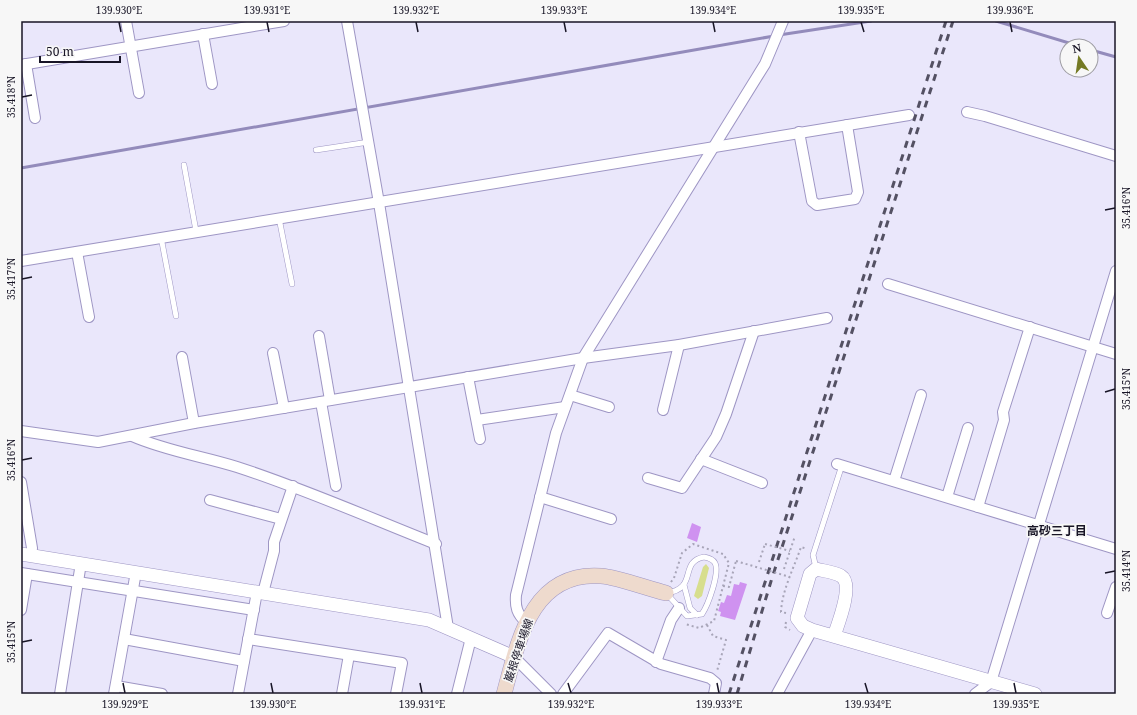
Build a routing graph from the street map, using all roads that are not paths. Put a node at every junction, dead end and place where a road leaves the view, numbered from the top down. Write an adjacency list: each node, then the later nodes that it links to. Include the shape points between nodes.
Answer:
1 (126, 21): 6 (street)
2 (284, 21): 5 (street)
3 (347, 21): 15 (street)
4 (783, 21): 16 (street, via 765,64)
5 (203, 34): 6 (street); 8 (street)
6 (130, 46): 7 (street); 9 (street)
7 (23, 64): 12 (street)
8 (212, 84)
9 (139, 93)
10 (967, 112): 18 (street)
11 (910, 115): 13 (street)
12 (35, 118)
13 (847, 125): 14 (street); 14 (street, via 858,192 855,199 817,205 812,201)
14 (799, 132): 16 (street)
15 (369, 142): 17 (lane); 20 (street)
16 (714, 146): 20 (street); 40 (street)
17 (316, 150)
18 (1116, 156)
19 (184, 165): 22 (lane)
20 (379, 202): 21 (street); 42 (street)
21 (279, 218): 22 (street); 27 (lane)
22 (196, 231): 23 (street)
23 (161, 237): 24 (street); 29 (lane)
24 (77, 252): 25 (street); 30 (street)
25 (21, 261)
26 (1116, 271): 36 (street)
27 (292, 284)
28 (888, 284): 32 (street)
29 (176, 316)
30 (89, 317)
31 (827, 318): 33 (street)
32 (1030, 327): 36 (street); 67 (street, via 1003,412 1004,420)
33 (754, 331): 35 (street); 56 (street, via 726,414 716,437)
34 (319, 336): 45 (street)
35 (679, 344): 40 (street); 49 (street)
36 (1093, 347): 38 (street); 70 (street)
37 (273, 353): 47 (street)
38 (1116, 354)
39 (182, 357): 51 (street)
40 (583, 358): 41 (street); 43 (street)
41 (468, 377): 42 (street); 50 (street)
42 (410, 387): 45 (street); 71 (street)
43 (570, 395): 46 (street); 48 (street)
44 (921, 395): 59 (street)
45 (326, 401): 47 (street); 63 (street)
46 (609, 406)
47 (284, 408): 51 (street)
48 (565, 408): 50 (street); 64 (street)
49 (663, 410)
50 (477, 420): 55 (street)
51 (194, 423): 54 (street)
52 (968, 428): 65 (street)
53 (21, 431): 54 (street, via 98,442)
54 (132, 436): 62 (street, via 147,443 236,467)
55 (480, 439)
56 (701, 459): 58 (street, via 682,488); 61 (street)
57 (840, 464): 59 (street); 75 (lane, via 813,555)
58 (648, 478)
59 (894, 481): 65 (street)
60 (21, 482): 73 (street, via 32,548)
61 (762, 483)
62 (293, 486): 68 (street); 71 (street)
63 (336, 486)
64 (540, 497): 69 (street); 89 (street, via 516,595 518,615)
65 (947, 497): 67 (street)
66 (210, 500): 68 (street)
67 (978, 507): 70 (street)
68 (281, 519): 82 (street, via 274,551)
69 (611, 519)
70 (1038, 526): 72 (street); 100 (street)
71 (436, 544): 90 (street)
72 (1116, 549)
73 (26, 554): 74 (street)
74 (81, 563): 76 (street); 78 (street)
75 (816, 569): 91 (street, via 810,574 797,618 803,626); 92 (street, via 841,576 845,581 846,597)
76 (136, 572): 81 (street); 82 (street)
77 (24, 573): 78 (street); 84 (street)
78 (78, 582): 81 (street); 102 (street)
79 (684, 585): 83 (lane, via 675,592); 88 (lane, via 690,608); 88 (lane, via 691,564 697,558 704,557 715,563 717,573 706,608 702,614)
80 (1116, 587): 87 (street)
81 (133, 590): 86 (street); 95 (street)
82 (260, 592): 86 (street); 90 (street, via 429,620)
83 (666, 593): 85 (lane); 89 (main road, 巌根停車場線, via 602,576 586,576 569,580 552,589 542,598)
84 (21, 606)
85 (679, 608): 88 (lane, via 687,616); 99 (street, via 671,620)
86 (254, 610): 93 (street)
87 (1108, 613)
88 (697, 615)
89 (526, 622): 97 (main road, 巌根停車場線)
90 (448, 628): 94 (street)
91 (812, 630): 92 (street); 112 (street)
92 (834, 636): 100 (street)
93 (248, 638): 96 (street); 98 (street)
94 (471, 638): 97 (street); 107 (street)
95 (124, 639): 98 (street); 101 (street)
96 (350, 655): 105 (street); 106 (street, via 402,663)
97 (514, 657): 108 (main road, 巌根停車場線); 109 (street)
98 (244, 660): 104 (street)
99 (656, 662): 110 (street, via 608,633); 111 (street, via 710,678 716,688)
100 (991, 682): 113 (street); 114 (street)
101 (115, 690): 103 (street)
102 (60, 694)
103 (162, 694)
104 (238, 694)
105 (342, 694)
106 (396, 694)
107 (457, 694)
108 (504, 694)
109 (551, 694)
110 (563, 694)
111 (714, 694)
112 (777, 694)
113 (975, 694)
114 (1035, 694)

